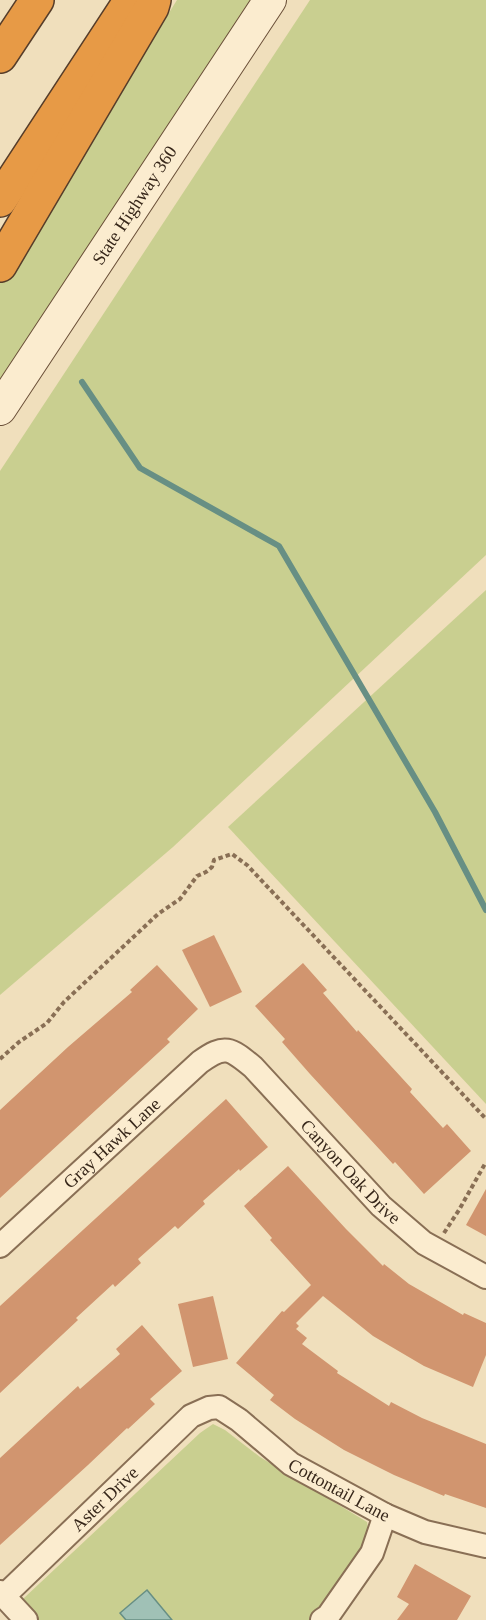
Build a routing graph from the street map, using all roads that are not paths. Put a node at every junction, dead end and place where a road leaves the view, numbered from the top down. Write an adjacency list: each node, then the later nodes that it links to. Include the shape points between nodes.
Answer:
1 (37, 0): 5 (highway)
2 (131, 0): 6 (highway)
3 (154, 0): 7 (highway)
4 (270, 0): 8 (main road, State Highway 360)
5 (0, 56)
6 (0, 200)
7 (0, 265)
8 (0, 409)
9 (228, 1050): 10 (street, Gray Hawk Lane, via 214,1052 200,1062); 11 (street, Canyon Oak Drive, via 253,1067 381,1206 424,1243)
10 (0, 1246)
11 (486, 1277)
12 (209, 1408): 13 (street, Cottontail Lane, via 219,1407 291,1464); 15 (street, Aster Drive, via 191,1416)
13 (385, 1515): 14 (street, Cottontail Lane, via 425,1532); 17 (street, via 372,1553)
14 (486, 1546)
15 (2, 1594): 16 (street)
16 (26, 1620)
17 (322, 1620)

